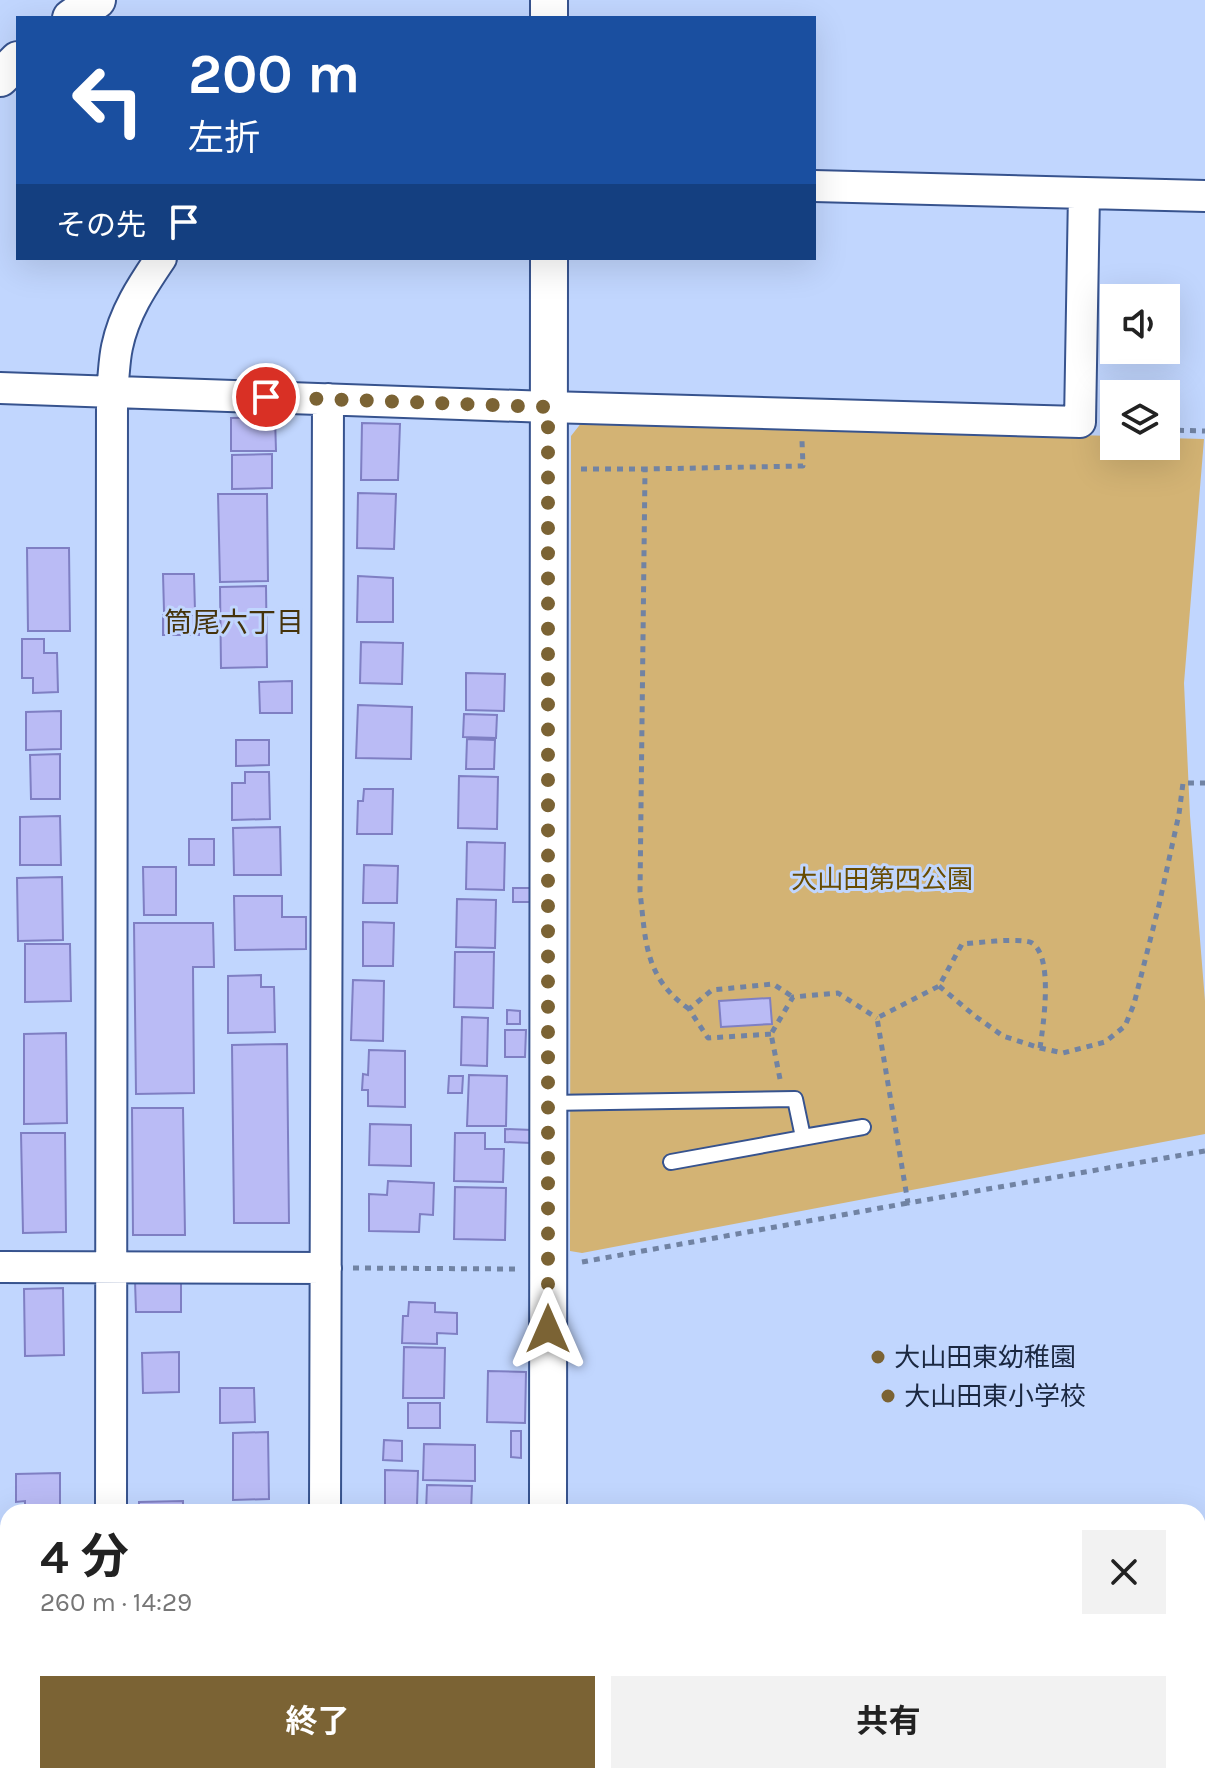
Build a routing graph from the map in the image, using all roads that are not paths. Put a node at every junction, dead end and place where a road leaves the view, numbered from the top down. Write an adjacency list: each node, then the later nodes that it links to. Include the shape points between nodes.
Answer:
1 (97, 0): 2 (street)
2 (74, 16)
3 (16, 62): 4 (street)
4 (0, 78)
5 (816, 186): 6 (street)
6 (1084, 193): 7 (street); 13 (street, via 1080,422)
7 (1205, 196)
8 (160, 260): 11 (street, via 128,312 117,345)
9 (549, 260): 13 (street)
10 (0, 388): 11 (street)
11 (112, 390): 12 (street); 17 (street)
12 (328, 399): 13 (street); 18 (street)
13 (548, 407): 14 (street)
14 (548, 1103): 15 (lane, via 795,1099 803,1137 863,1127); 21 (street)
15 (671, 1162)
16 (0, 1267): 17 (street)
17 (112, 1268): 18 (street); 19 (street)
18 (326, 1268): 20 (street)
19 (111, 1504)
20 (325, 1504)
21 (548, 1504)

